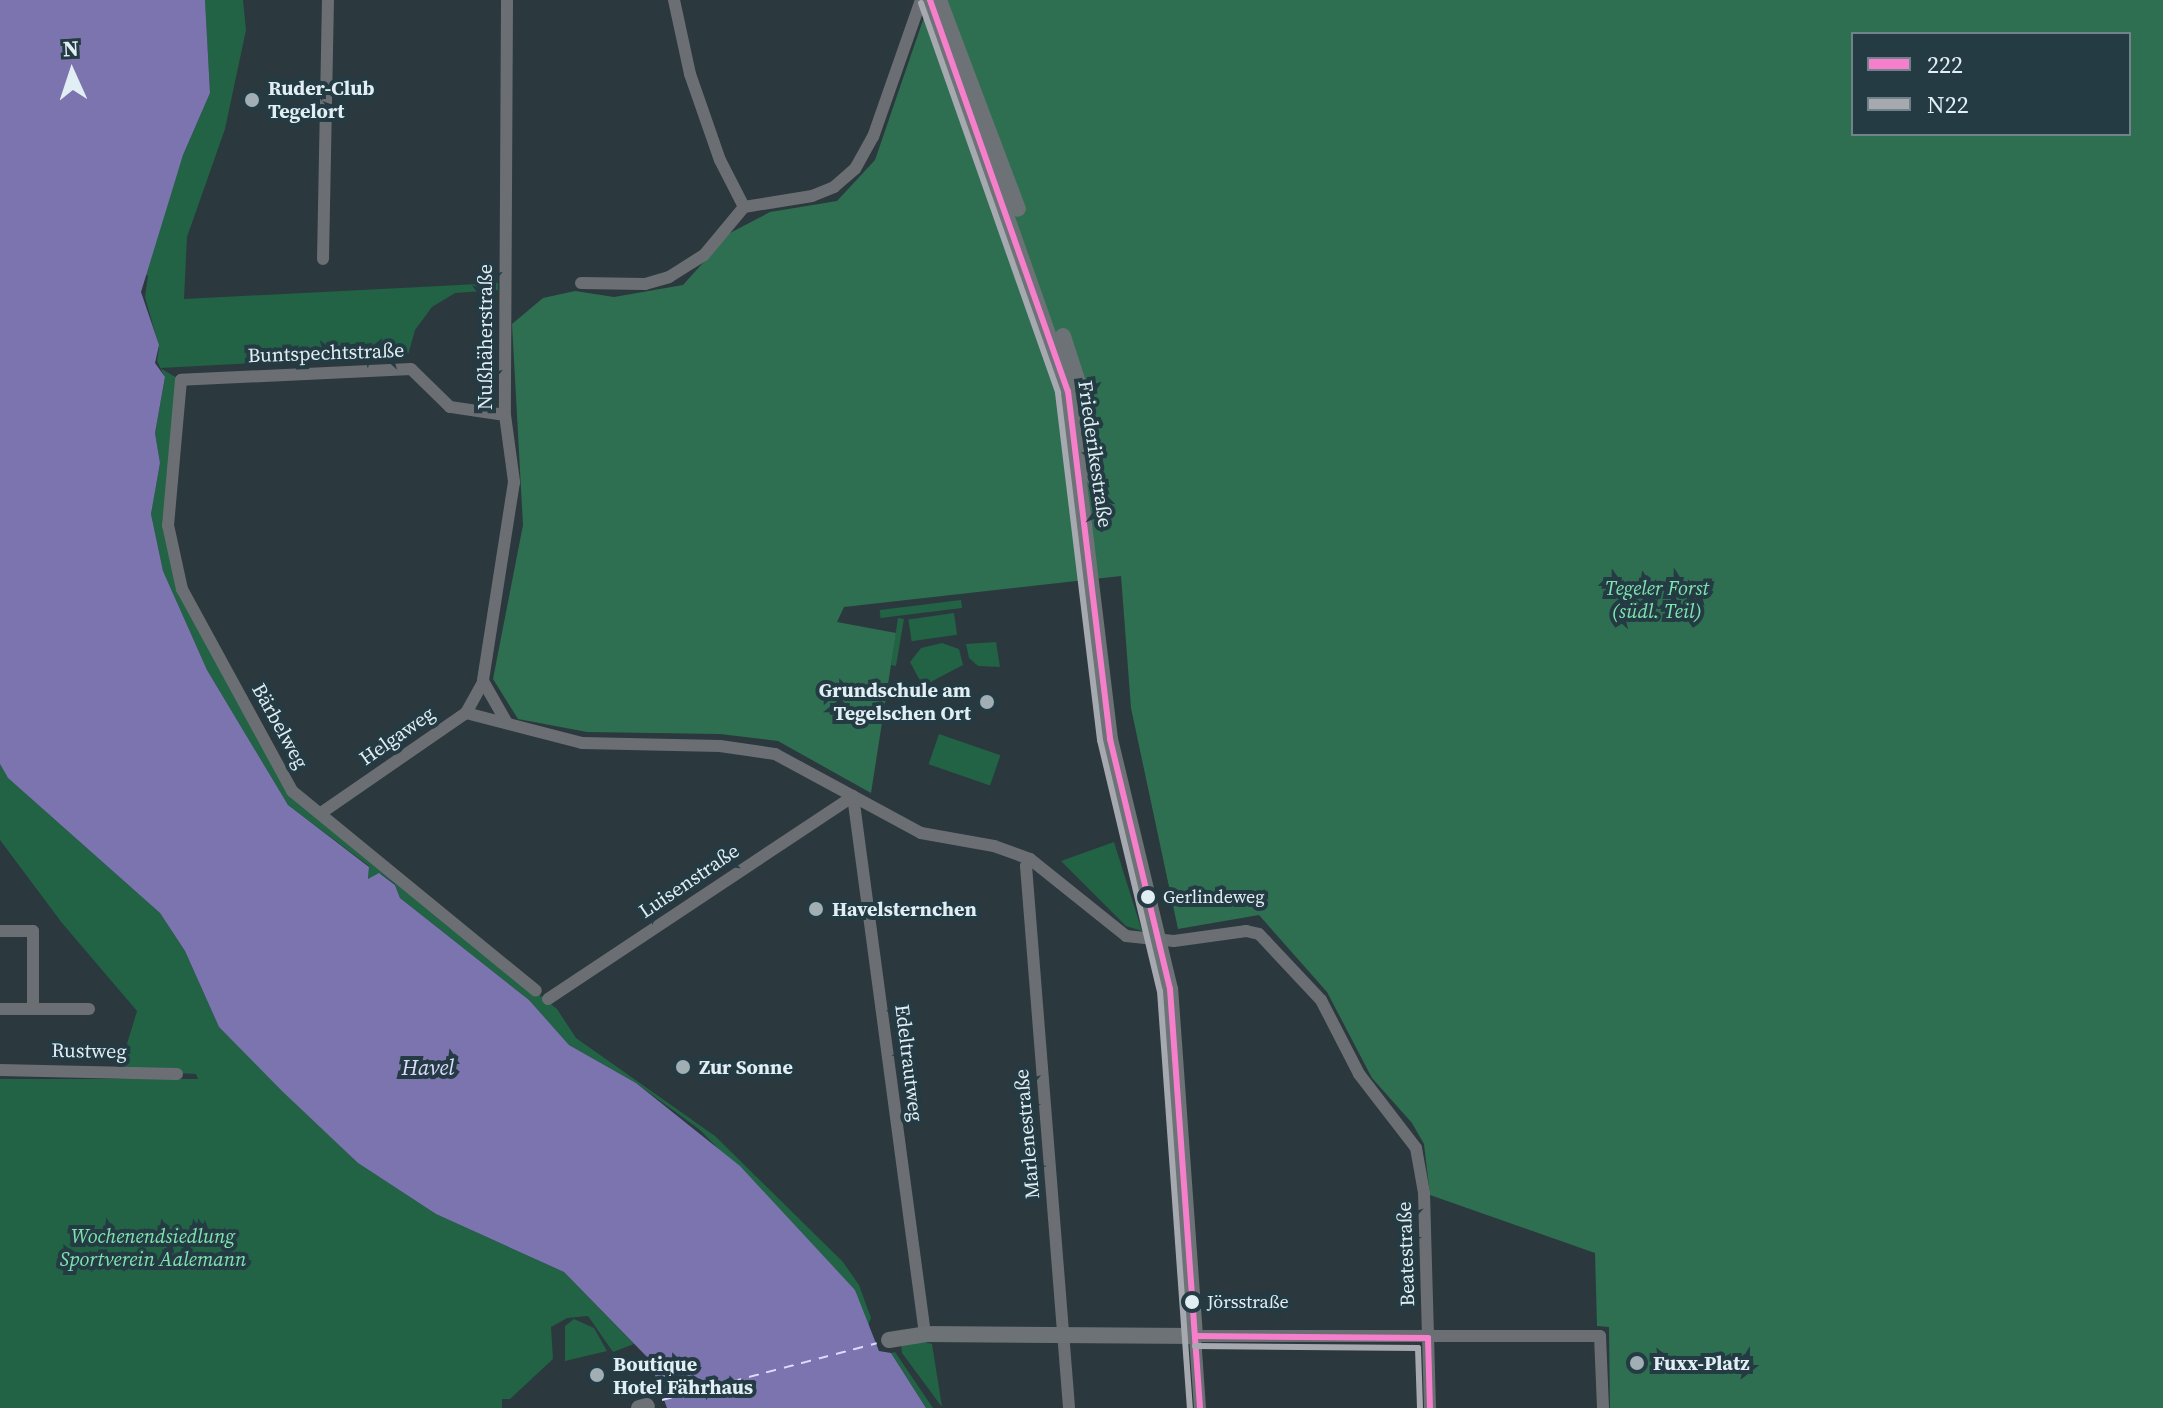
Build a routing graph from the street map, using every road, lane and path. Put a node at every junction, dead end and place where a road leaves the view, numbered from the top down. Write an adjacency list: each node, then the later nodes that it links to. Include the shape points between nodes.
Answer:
1 (328, 0): 8 (street)
2 (507, 0): 11 (street, Nußhäherstraße)
3 (674, 0): 7 (street, via 690,74 720,160)
4 (921, 0): 7 (street, via 873,137 855,169 834,187 812,196)
5 (930, 0): 17 (street, Friederikestraße, via 1064,377 1110,739)
6 (939, 0): 17 (street, Friederikestraße, via 1080,389)
7 (744, 207): 9 (street, via 704,255 669,277 645,284)
8 (323, 259)
9 (581, 283)
10 (181, 380): 11 (street, Buntspechtstraße, via 408,368 450,407); 16 (street, Bärbelweg, via 168,525 182,589 292,791)
11 (505, 415): 12 (street, Nußhäherstraße, via 512,452 511,521)
12 (483, 681): 13 (street, Helgaweg); 14 (street)
13 (466, 713): 14 (street); 16 (street, Helgaweg)
14 (503, 719): 15 (street, via 582,743 749,748 786,758)
15 (853, 796): 18 (street, via 921,833 994,846); 22 (street, Luisenstraße); 28 (street, Edeltrautweg)
16 (321, 813): 21 (street, Bärbelweg)
17 (1134, 837): 20 (street, Friederikestraße)
18 (1030, 859): 20 (street, via 1059,878 1108,927 1126,936); 29 (street, Marlenestraße, via 1026,866)
19 (0, 931): 24 (street, via 33,931)
20 (1161, 940): 30 (street, Friederikestraße, via 1170,989); 31 (street, Beatestraße, via 1259,934 1321,1000 1359,1074 1416,1148 1424,1193)
21 (536, 991)
22 (548, 999)
23 (0, 1009): 24 (street)
24 (33, 1009): 25 (street)
25 (89, 1009)
26 (0, 1070): 27 (street, Rustweg)
27 (177, 1074)
28 (925, 1334): 29 (street); 32 (street)
29 (1063, 1335): 30 (street); 33 (street, Marlenestraße)
30 (1195, 1336): 31 (street); 34 (street, Friederikestraße)
31 (1428, 1338): 35 (street, Beatestraße); 36 (street, via 1600,1336)
32 (889, 1340)
33 (1069, 1408)
34 (1200, 1408)
35 (1430, 1408)
36 (1603, 1408)

